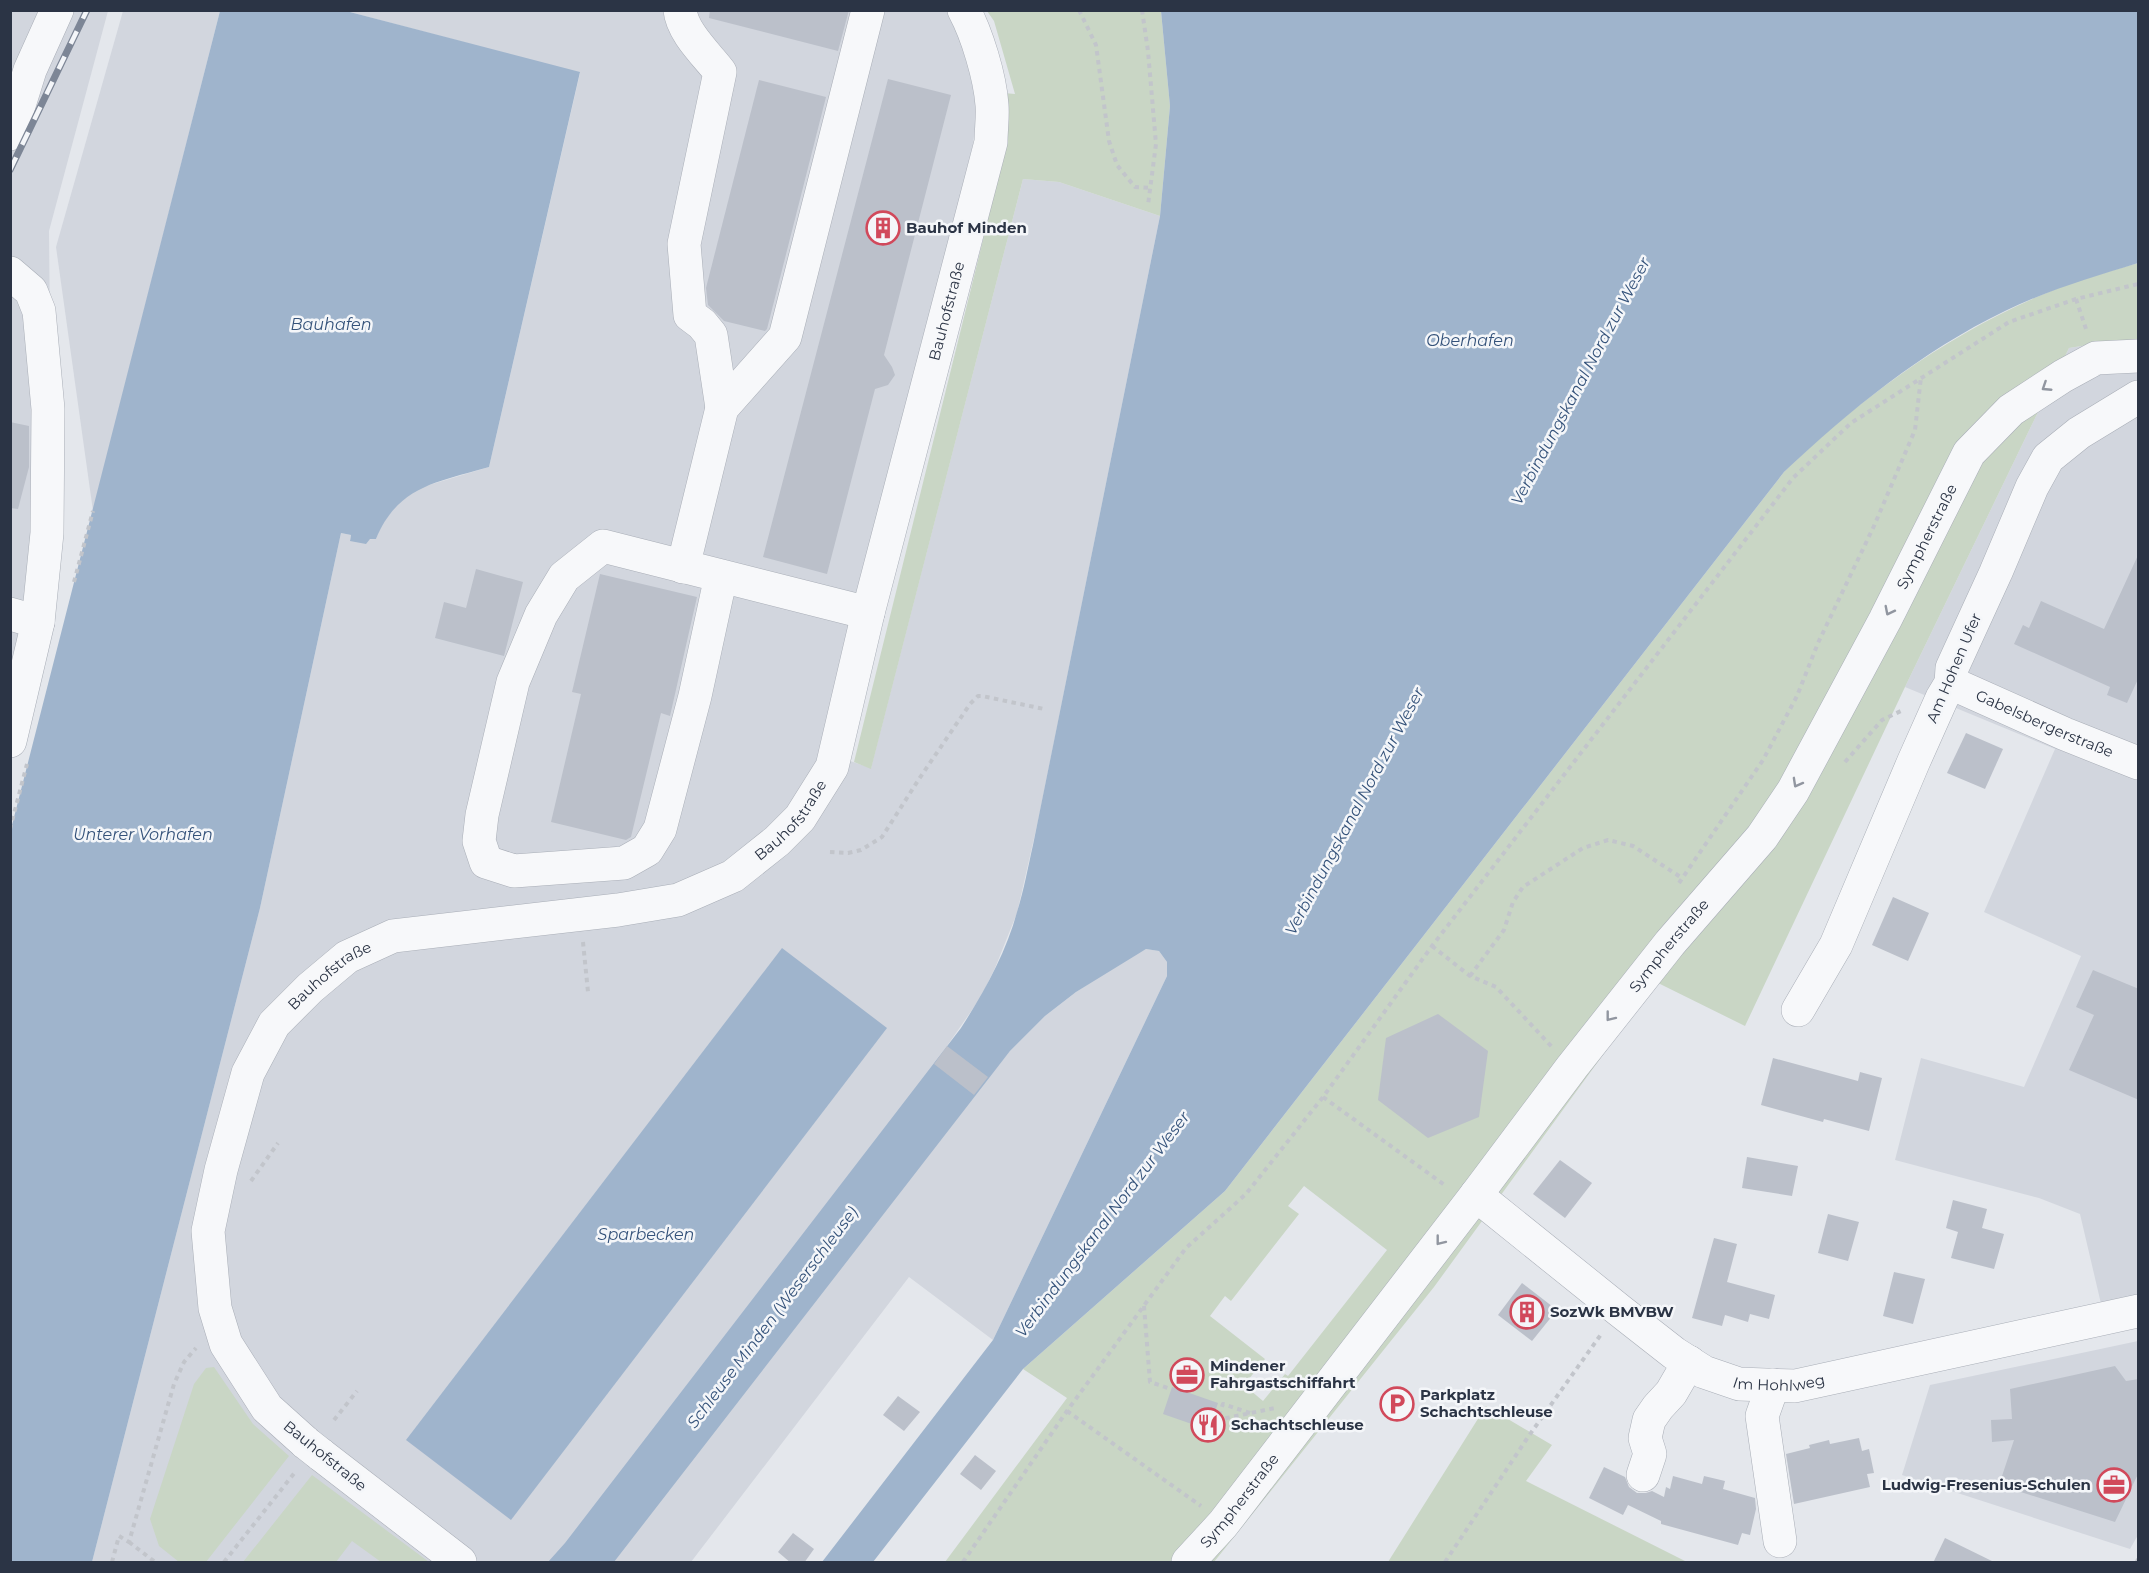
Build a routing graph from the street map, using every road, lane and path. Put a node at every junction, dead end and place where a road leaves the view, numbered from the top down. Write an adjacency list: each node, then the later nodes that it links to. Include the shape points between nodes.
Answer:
1 (57, 10): 7 (street, via 30,70)
2 (680, 10): 15 (street, via 687,32 720,72 684,244 690,315 711,334)
3 (868, 10): 15 (street, via 785,337)
4 (964, 10): 18 (street, Bauhofstraße, via 990,92 991,142)
5 (1079, 10): 8 (path, via 1096,45 1109,141 1117,165 1135,187)
6 (1142, 10): 8 (path, via 1156,144)
7 (10, 134)
8 (1149, 188): 9 (path)
9 (1148, 205)
10 (10, 273): 19 (street, via 31,291 39,311 48,409 47,533)
11 (2139, 284): 13 (path, via 2076,299 2009,322)
12 (2139, 356): 34 (street, Sympherstraße, one-way to 34, via 2096,358 2063,376 2011,410 1968,453 1885,620 1793,791 1762,837 1670,943)
13 (1921, 376): 27 (path, via 1915,430 1797,696 1763,760); 30 (path, via 1851,423 1793,478)
14 (2139, 397): 20 (street, Am Hohen Ufer, via 2048,458 1952,668)
15 (722, 408): 16 (street)
16 (683, 567): 17 (street); 17 (street, via 603,546 564,577 541,615 513,682 478,841 486,862 514,871 536,870 624,863 647,850 660,830)
17 (721, 576): 18 (street)
18 (868, 613): 29 (street, Bauhofstraße, via 832,767 800,818 777,841 722,881 678,900)
19 (24, 618): 23 (street)
20 (1951, 683): 25 (street, Gabelsbergerstraße); 33 (street, Am Hohen Ufer, via 1836,945)
21 (1909, 708): 24 (path, via 1882,720)
22 (1044, 710): 26 (path, via 978,696 882,837 861,850)
23 (10, 741)
24 (1844, 763)
25 (2139, 763)
26 (830, 852)
27 (1682, 878): 28 (path); 31 (path, via 1633,846 1608,840 1583,848 1523,886 1503,930)
28 (1676, 888)
29 (580, 914): 32 (path); 40 (street, Bauhofstraße, via 393,936 347,957 274,1024 248,1073 208,1231 215,1308)
30 (1432, 946): 31 (path); 35 (path)
31 (1470, 976): 34 (path, via 1496,987)
32 (588, 992)
33 (1798, 1010)
34 (1561, 1051): 36 (street, Sympherstraße)
35 (1323, 1097): 36 (path); 37 (path, via 1246,1194 1186,1248)
36 (1473, 1199): 38 (street, Im Hohlweg); 51 (street, Sympherstraße, one-way to 51)
37 (1144, 1305): 43 (path, via 1150,1382); 46 (path)
38 (1619, 1310): 41 (street, Im Hohlweg); 60 (path, via 1527,1437)
39 (2139, 1311): 42 (street, Im Hohlweg, via 1796,1386)
40 (223, 1334): 49 (street, Bauhofstraße, via 267,1408); 53 (path, via 200,1344 184,1362 174,1384)
41 (1689, 1362): 42 (street, Im Hohlweg, via 1704,1372 1739,1384); 50 (street, via 1649,1420 1646,1438 1650,1454)
42 (1773, 1385): 52 (street, via 1762,1416)
43 (1171, 1389)
44 (357, 1391): 48 (path)
45 (1279, 1407): 47 (path)
46 (1067, 1411): 51 (path); 58 (path)
47 (1250, 1413): 47 (path, via 1223,1404 1217,1420 1239,1415)
48 (334, 1420)
49 (309, 1454): 56 (path); 57 (street, Bauhofstraße)
50 (1643, 1475)
51 (1223, 1524): 59 (street, Sympherstraße)
52 (1780, 1541)
53 (129, 1542): 54 (path, via 119,1536); 55 (path)
54 (112, 1563)
55 (155, 1563)
56 (224, 1563)
57 (460, 1563)
58 (963, 1563)
59 (1188, 1563)
60 (1445, 1563)

